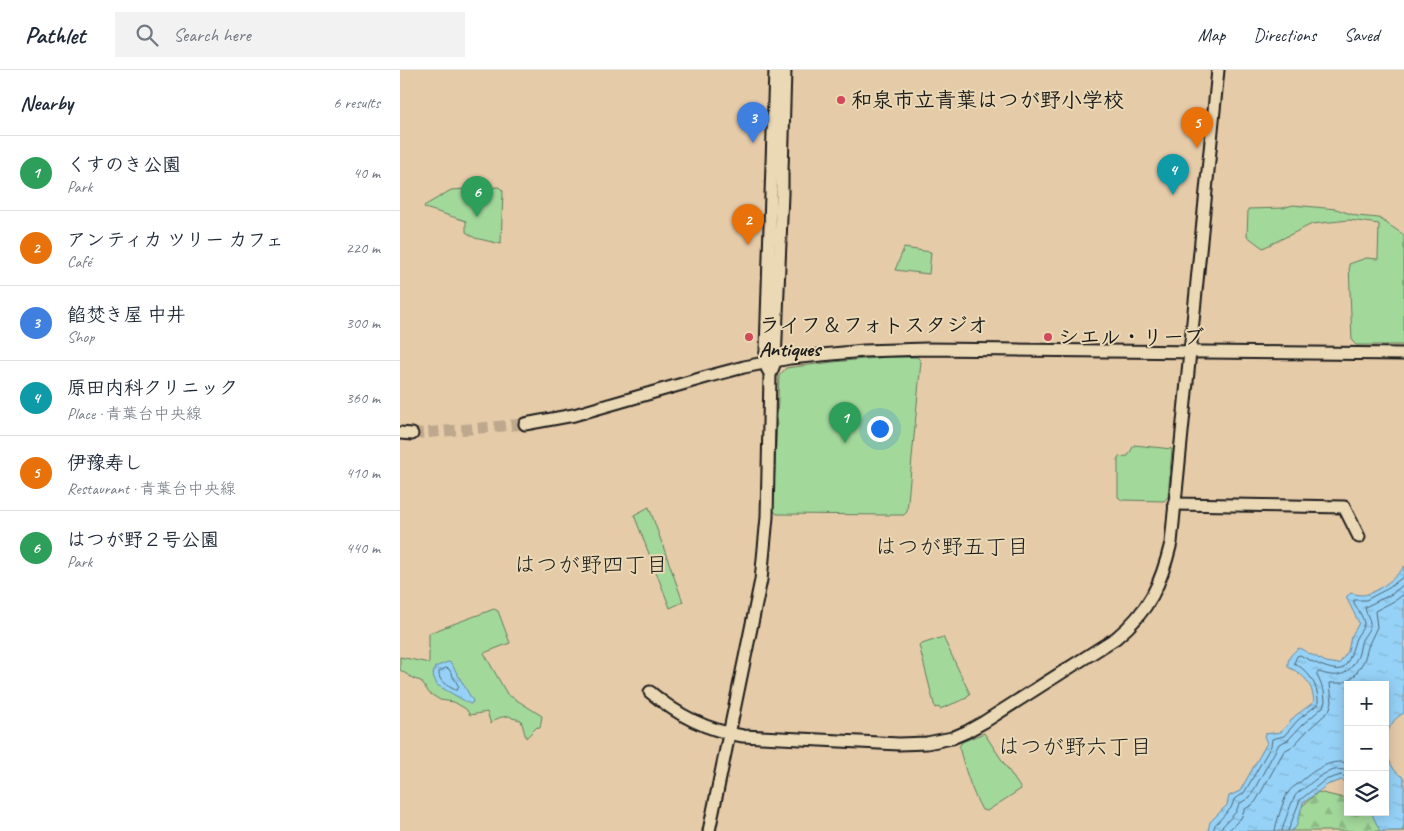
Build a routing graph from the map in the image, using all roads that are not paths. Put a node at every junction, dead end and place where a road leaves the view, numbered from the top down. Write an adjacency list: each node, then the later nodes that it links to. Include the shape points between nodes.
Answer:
1 (775, 70): 6 (street, via 767,271)
2 (786, 70): 6 (street, via 782,194)
3 (1218, 70): 4 (street)
4 (1190, 352): 5 (street); 6 (street, via 926,348 828,354); 10 (street)
5 (1404, 354)
6 (770, 362): 7 (street, via 574,415); 13 (street, via 767,517 761,580)
7 (525, 424)
8 (400, 433): 9 (street)
9 (412, 434)
10 (1174, 504): 11 (street, via 1344,507); 13 (street, via 1166,564 1147,606 1134,622 1116,638 966,732 927,743 899,744)
11 (1359, 537)
12 (650, 692): 13 (street, via 675,712 698,724)
13 (730, 734): 14 (street)
14 (709, 831)

